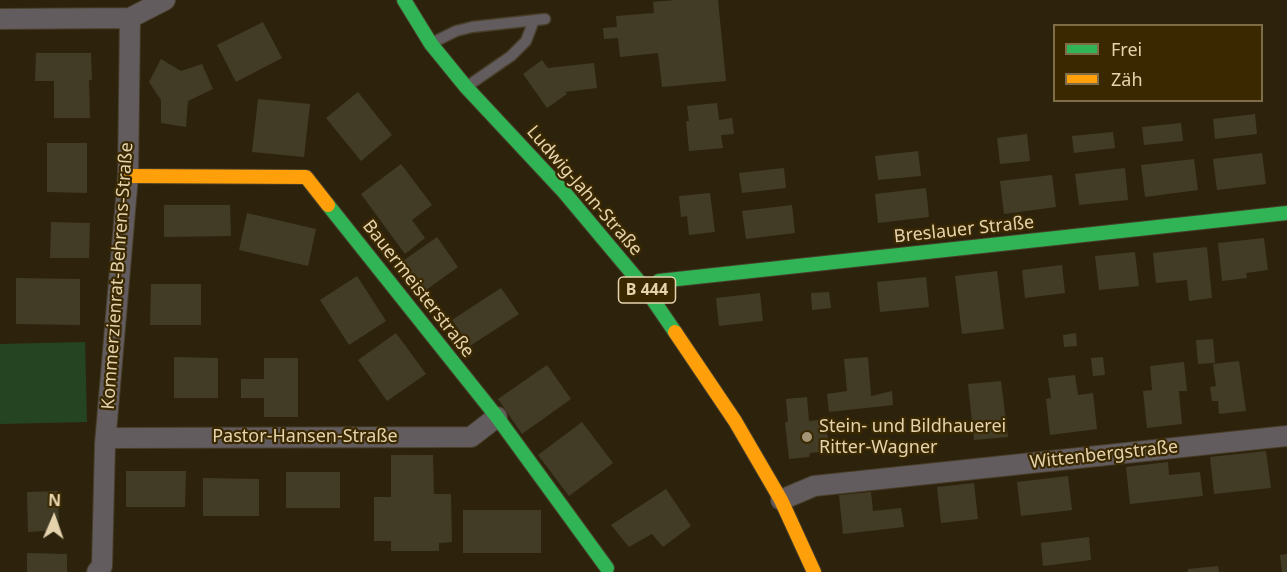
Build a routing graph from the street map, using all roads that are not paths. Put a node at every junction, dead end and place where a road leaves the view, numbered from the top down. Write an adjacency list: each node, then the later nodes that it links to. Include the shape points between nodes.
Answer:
1 (165, 0): 3 (street)
2 (404, 0): 5 (street, Ludwig-Jahn-Straße / B 444)
3 (130, 18): 4 (street); 7 (street, Kommerzienrat-Behrens-Straße)
4 (0, 19)
5 (431, 44): 6 (street, Ludwig-Jahn-Straße / B 444); 6 (lane, via 472,27 540,20 511,56)
6 (466, 87): 9 (street, Ludwig-Jahn-Straße / B 444, via 564,192)
7 (128, 176): 10 (street, Bauermeisterstraße, via 306,177); 12 (street, Kommerzienrat-Behrens-Straße)
8 (1287, 213): 9 (street, Breslauer Straße, via 659,281)
9 (647, 291): 13 (street, Ludwig-Jahn-Straße / B 444, via 729,411)
10 (497, 417): 12 (street, Pastor-Hansen-Straße, via 471,437); 14 (street, Bauermeisterstraße)
11 (1287, 436): 13 (street, Wittenbergstraße, via 814,486)
12 (106, 438): 15 (street, Kommerzienrat-Behrens-Straße, via 102,566)
13 (781, 500): 16 (street, Ludwig-Jahn-Straße / B 444)
14 (607, 568)
15 (97, 572)
16 (814, 572)

